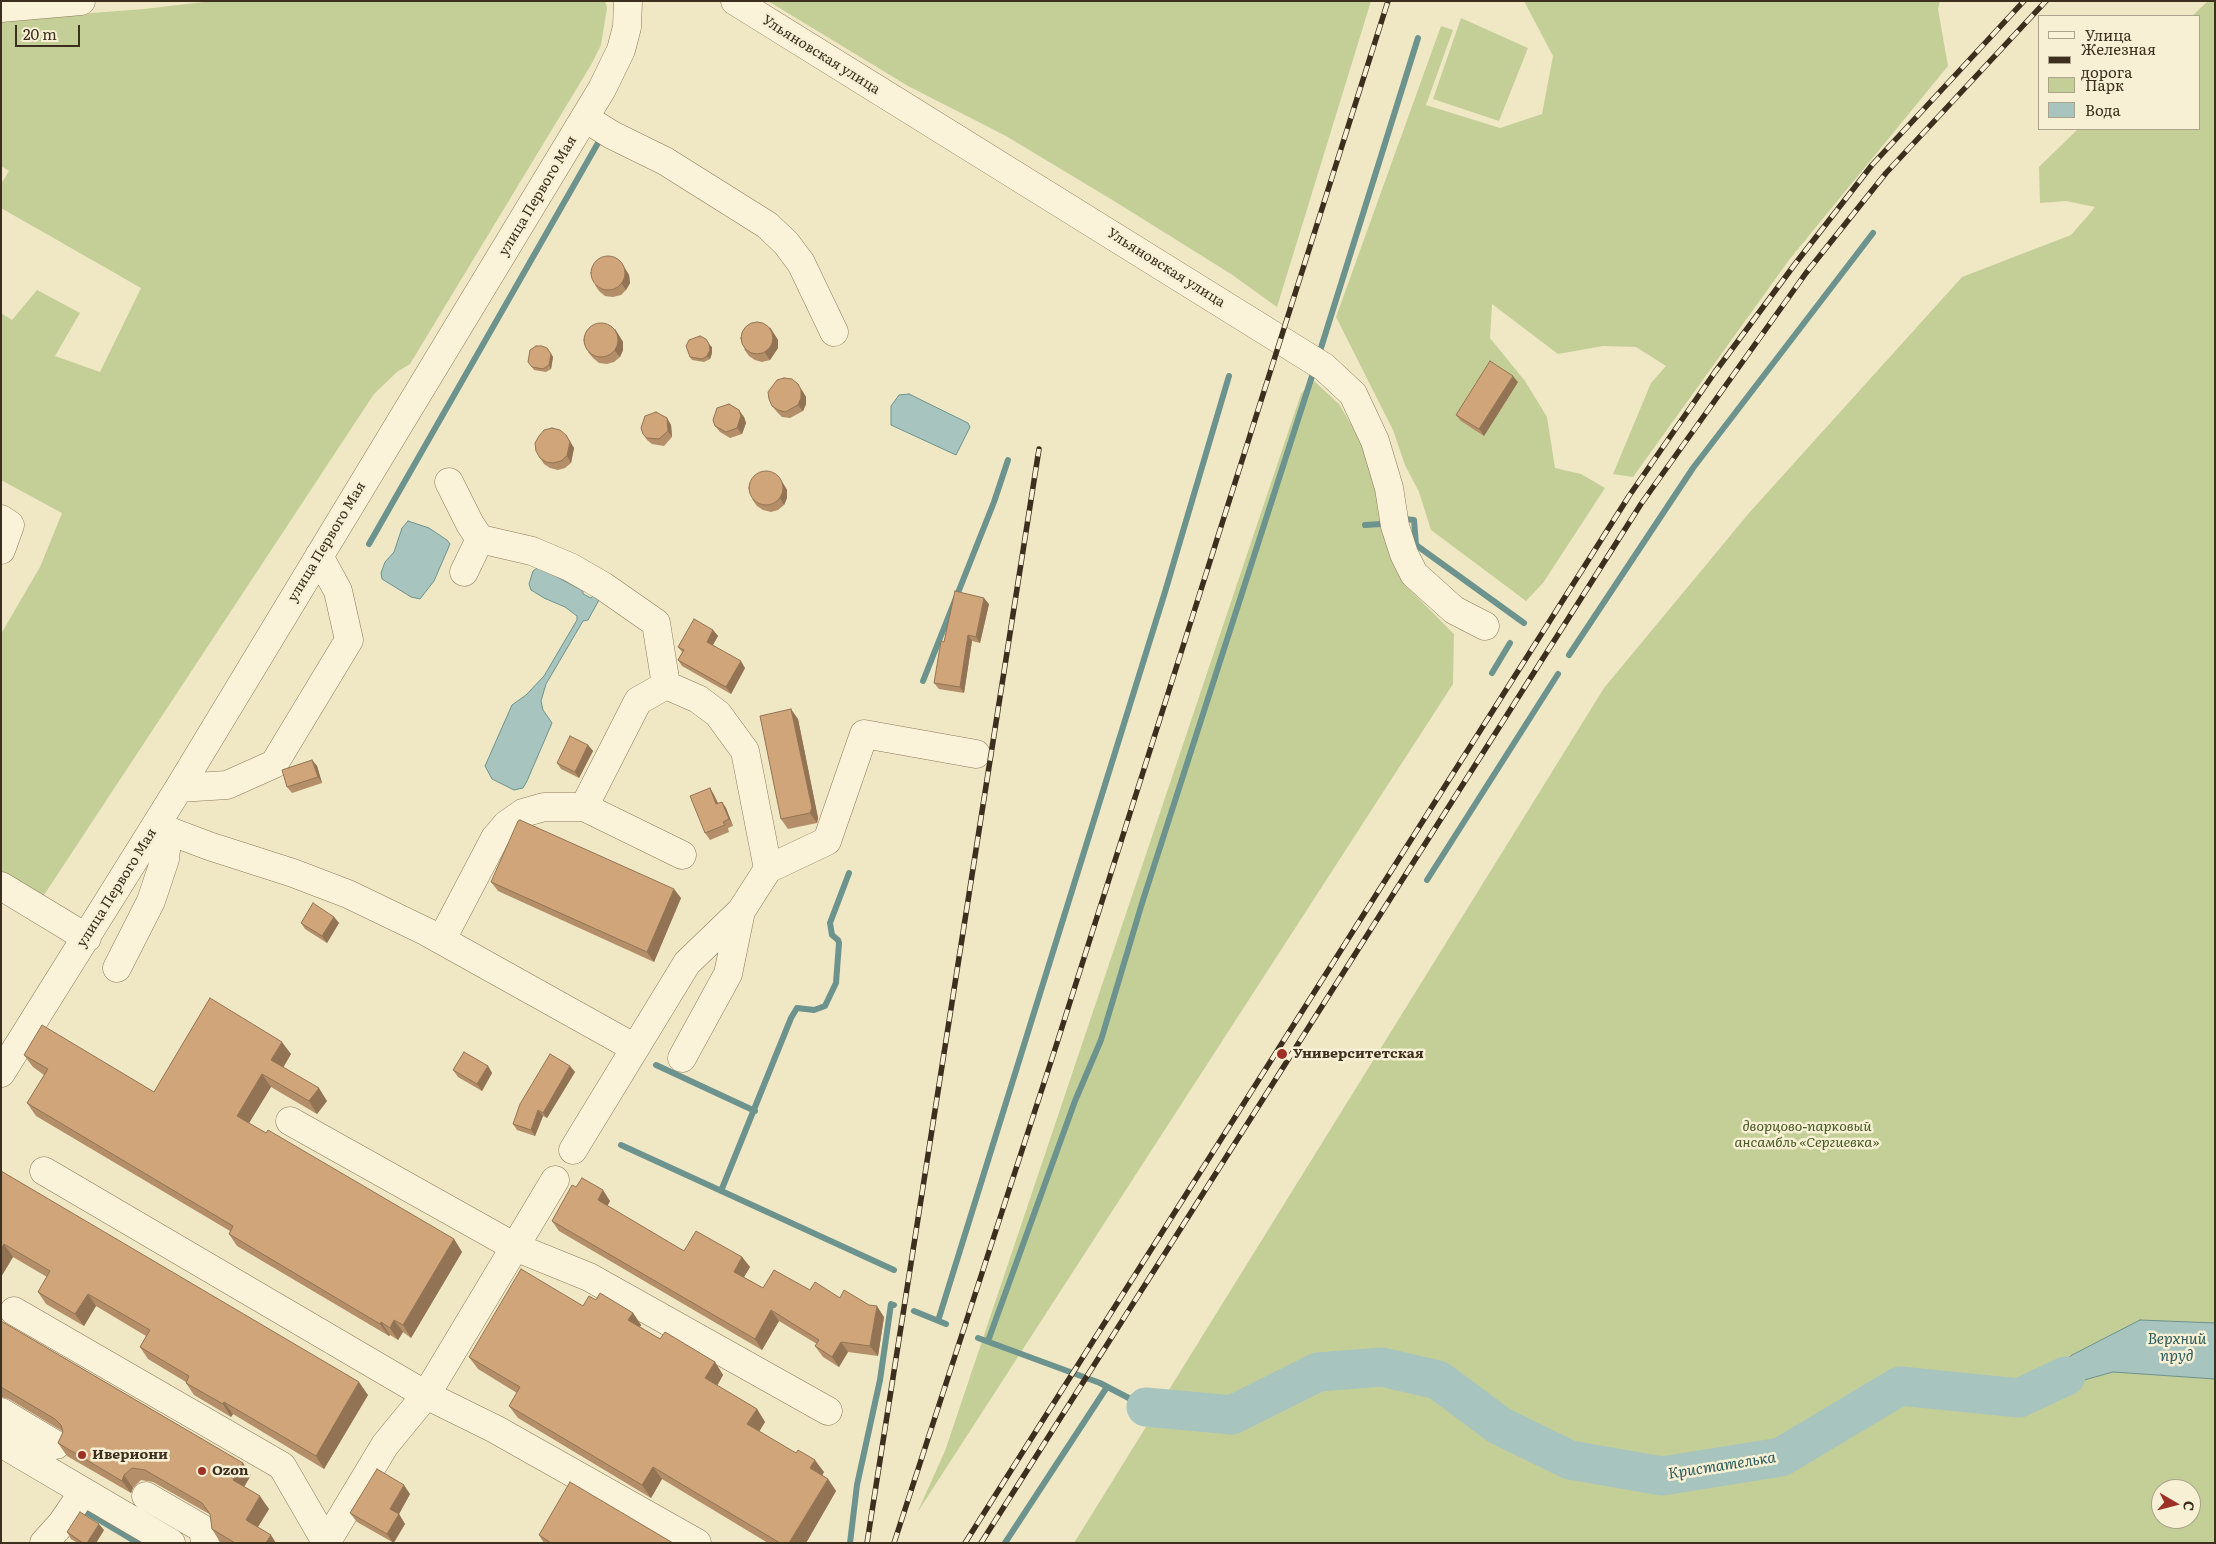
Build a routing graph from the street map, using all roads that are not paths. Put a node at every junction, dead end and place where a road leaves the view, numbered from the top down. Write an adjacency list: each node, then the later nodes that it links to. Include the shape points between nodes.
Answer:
1 (81, 1): 4 (street)
2 (628, 1): 5 (street, улица Первого Мая, via 628,27 621,50)
3 (735, 1): 13 (street, Ульяновская улица, via 1324,367 1353,394 1375,441 1390,488 1395,526 1414,574 1454,610)
4 (1, 8)
5 (585, 118): 6 (street, via 665,161 767,225 801,264); 11 (street, улица Первого Мая)
6 (834, 332)
7 (448, 482): 9 (street)
8 (1, 519): 10 (street, via 10,525)
9 (480, 539): 12 (street); 14 (street, via 532,551 570,566 656,623)
10 (1, 550)
11 (319, 556): 16 (street, улица Первого Мая); 16 (street, via 338,591 349,640 274,764 227,785)
12 (464, 572)
13 (1485, 626)
14 (666, 685): 17 (street, via 638,701); 20 (street, via 698,699 718,714 745,751)
15 (976, 754): 20 (street, via 864,734 827,840)
16 (179, 788): 18 (street, улица Первого Мая)
17 (584, 806): 19 (street); 24 (street, via 544,807 522,813 506,825 495,838)
18 (162, 829): 23 (street, улица Первого Мая); 24 (street, via 348,894); 25 (street, via 165,859 151,901)
19 (682, 855)
20 (768, 869): 22 (street)
21 (1, 886): 23 (street)
22 (741, 911): 26 (street, via 687,963); 26 (street, via 728,974 688,1048)
23 (87, 938): 27 (street, улица Первого Мая)
24 (442, 939): 26 (street)
25 (117, 968)
26 (641, 1037): 29 (street)
27 (1, 1073)
28 (290, 1121): 32 (street)
29 (573, 1150)
30 (44, 1171): 34 (street)
31 (555, 1180): 32 (street)
32 (515, 1247): 34 (street); 35 (street, via 589,1277)
33 (14, 1311): 41 (street, via 282,1466)
34 (426, 1395): 41 (street, via 385,1445); 45 (street, via 495,1429)
35 (828, 1410)
36 (1, 1412): 38 (street)
37 (1, 1443): 39 (street)
38 (56, 1445)
39 (83, 1492): 42 (street); 43 (street)
40 (146, 1496): 44 (street, via 203,1529)
41 (326, 1542)
42 (44, 1543)
43 (171, 1543)
44 (205, 1543)
45 (697, 1543)

